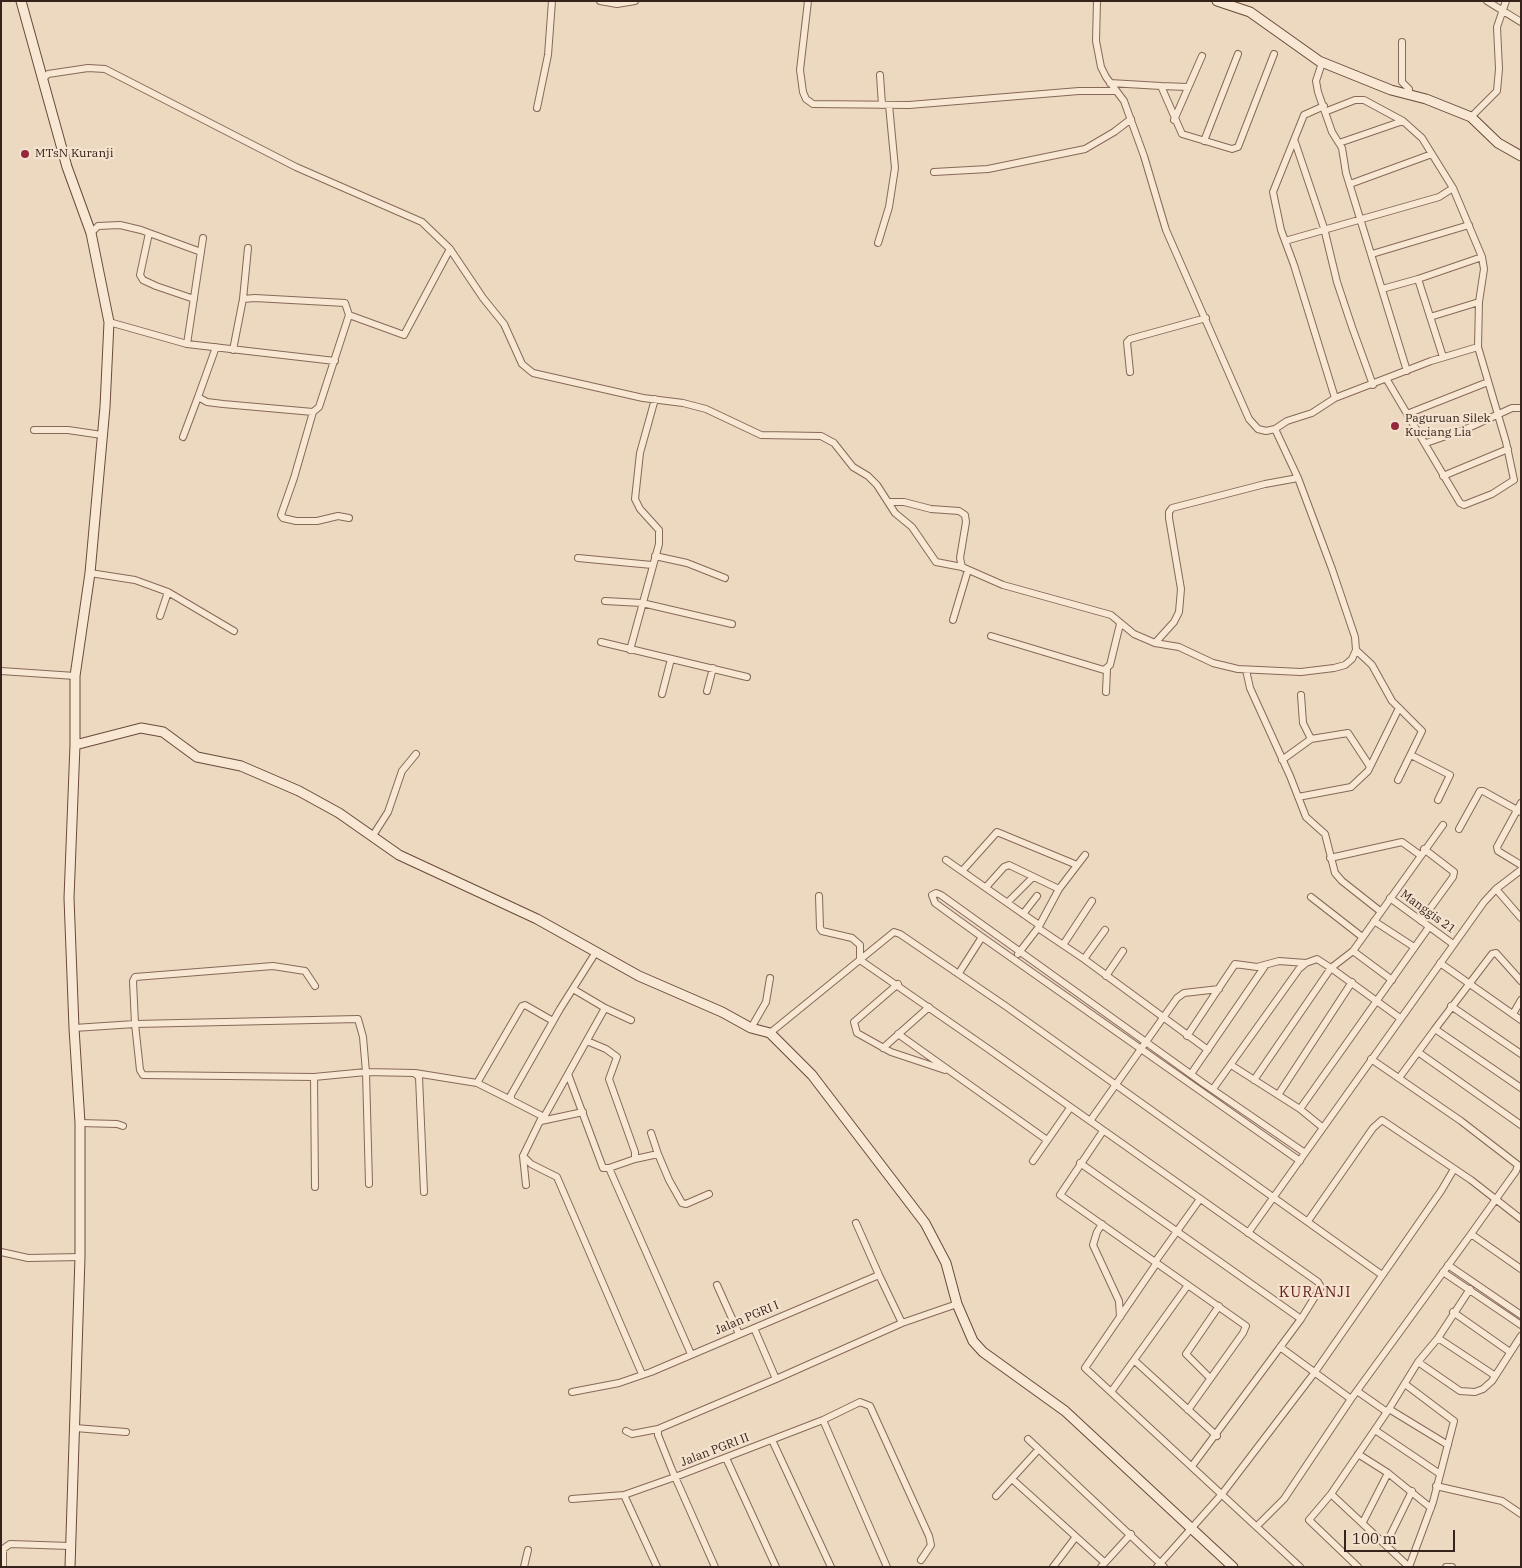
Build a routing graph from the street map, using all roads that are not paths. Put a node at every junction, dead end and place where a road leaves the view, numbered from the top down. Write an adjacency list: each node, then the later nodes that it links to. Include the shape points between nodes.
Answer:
1 (21, 1): 18 (street)
2 (552, 1): 25 (street, via 548,55)
3 (600, 1): 4 (street, via 617,4)
4 (634, 1)
5 (808, 1): 24 (street, via 800,62 806,99 820,105)
6 (1097, 1): 19 (street, via 1098,54)
7 (1217, 1): 16 (street, via 1250,12)
8 (1487, 1): 10 (street)
9 (1506, 1): 10 (street)
10 (1502, 10): 11 (street); 27 (street, via 1497,27 1497,91)
11 (1521, 22)
12 (1402, 42): 23 (street, via 1402,82 1409,89)
13 (1238, 54): 31 (street)
14 (1274, 54): 31 (street, via 1238,147 1230,149)
15 (1202, 56): 21 (street)
16 (1319, 60): 23 (street); 26 (street, via 1321,66 1316,82)
17 (880, 75): 24 (street)
18 (43, 78): 42 (street, via 67,167); 48 (street, via 48,74 88,68 105,69 296,167 422,222)
19 (1110, 83): 20 (street); 22 (street)
20 (1161, 86): 21 (street); 29 (street)
21 (1188, 88): 29 (street)
22 (1116, 91): 24 (street); 28 (street)
23 (1409, 95): 27 (street)
24 (885, 105): 46 (street, via 895,168 889,208)
25 (537, 108)
26 (1326, 109): 30 (street, via 1364,100); 32 (street, via 1304,115); 33 (street, via 1332,132)
27 (1471, 117): 35 (street, via 1498,143)
28 (1131, 119): 36 (street, via 1086,148 988,168); 59 (street, via 1166,230)
29 (1174, 120): 31 (street, via 1182,134)
30 (1403, 121): 33 (street); 34 (street, via 1422,138)
31 (1204, 141)
32 (1294, 141): 41 (street); 45 (street, via 1273,192)
33 (1339, 143): 37 (street)
34 (1432, 154): 37 (street); 38 (street)
35 (1521, 156)
36 (934, 172)
37 (1350, 184): 39 (street)
38 (1454, 188): 39 (street, via 1439,197); 40 (street)
39 (1360, 219): 41 (street); 50 (street)
40 (1469, 224): 50 (street); 51 (street)
41 (1324, 228): 45 (street); 71 (street, via 1337,282)
42 (91, 233): 43 (street, via 98,226 108,224); 60 (street)
43 (148, 234): 49 (street); 54 (street, via 140,275 143,280)
44 (203, 238): 49 (street)
45 (1285, 241): 73 (street)
46 (878, 243)
47 (248, 248): 55 (street)
48 (450, 248): 57 (street, via 404,335); 74 (street, via 478,292 504,324 522,364 533,373)
49 (201, 252): 54 (street)
50 (1372, 254): 53 (street)
51 (1482, 257): 52 (street); 56 (street, via 1484,269)
52 (1418, 279): 53 (street); 58 (street)
53 (1382, 289): 67 (street)
54 (194, 299): 61 (street)
55 (243, 299): 57 (street, via 345,303); 64 (street)
56 (1479, 302): 58 (street); 63 (street)
57 (350, 315): 66 (street)
58 (1430, 317): 65 (street)
59 (1206, 318): 68 (street, via 1130,338 1127,342); 79 (street, via 1249,419 1258,428 1266,431)
60 (109, 322): 61 (street); 81 (street)
61 (187, 344): 62 (street)
62 (216, 347): 64 (street); 72 (street)
63 (1478, 347): 65 (street); 70 (street)
64 (232, 350): 66 (street)
65 (1443, 358): 67 (street)
66 (335, 361): 76 (street, via 319,407)
67 (1407, 371): 69 (street)
68 (1130, 372)
69 (1387, 380): 71 (street); 77 (street)
70 (1488, 382): 77 (street); 78 (street)
71 (1373, 385): 73 (street)
72 (198, 397): 76 (street, via 207,402); 82 (street)
73 (1335, 398): 79 (street, via 1312,413 1287,421)
74 (655, 399): 87 (street, via 706,409 761,435 822,436 834,443 853,467 868,476); 89 (street, via 640,453 636,499 640,509 659,530)
75 (1521, 408): 78 (street, via 1512,408)
76 (313, 412): 88 (street, via 281,515 296,521 338,516)
77 (1406, 414): 83 (street)
78 (1498, 415): 83 (street); 84 (street)
79 (1275, 429): 86 (street)
80 (34, 430): 81 (street)
81 (102, 435): 93 (street)
82 (183, 437)
83 (1426, 443): 85 (street)
84 (1508, 449): 85 (street); 85 (street, via 1514,480 1492,494 1464,504 1457,500)
85 (1443, 476)
86 (1298, 478): 105 (street, via 1172,508 1168,512 1181,588 1179,612); 107 (street, via 1343,601)
87 (889, 502): 92 (street, via 912,527 936,562); 92 (street, via 904,502 965,515 960,558)
88 (349, 518)
89 (655, 556): 91 (street); 94 (street, via 687,563)
90 (578, 558): 91 (street)
91 (652, 565): 97 (street)
92 (965, 569): 99 (street); 101 (street, via 1003,586 1111,615)
93 (90, 573): 95 (street, via 135,580); 113 (street)
94 (725, 578)
95 (168, 592): 98 (street); 102 (street)
96 (605, 601): 97 (street)
97 (642, 604): 100 (street); 106 (street)
98 (160, 616)
99 (953, 620)
100 (732, 624)
101 (1120, 624): 105 (street); 110 (street)
102 (234, 630)
103 (991, 636): 110 (street, via 1093,667)
104 (601, 642): 106 (street)
105 (1155, 643): 111 (street, via 1178,647 1224,667)
106 (630, 650): 108 (street)
107 (1356, 650): 111 (street, via 1345,665 1334,668 1301,672); 119 (street, via 1372,665 1392,701)
108 (671, 659): 109 (street); 117 (street)
109 (713, 668): 114 (street); 115 (street)
110 (1108, 668): 116 (street)
111 (1246, 670): 124 (street, via 1250,688)
112 (1, 671): 113 (street)
113 (75, 676): 121 (street)
114 (747, 677)
115 (707, 691)
116 (1106, 692)
117 (662, 694)
118 (1301, 695): 120 (street, via 1303,723)
119 (1400, 708): 123 (street, via 1422,731); 125 (street)
120 (1310, 739): 124 (street); 125 (street, via 1348,733)
121 (75, 745): 133 (street, via 141,728 163,732 197,757 241,766 299,790 339,812); 199 (street, via 69,898)
122 (416, 754): 133 (street, via 402,771 388,812)
123 (1410, 755): 126 (street); 128 (street, via 1450,775)
124 (1282, 760): 127 (street)
125 (1369, 766): 127 (street, via 1351,787)
126 (1398, 780)
127 (1298, 797): 136 (street, via 1306,817 1325,834)
128 (1438, 800)
129 (1521, 803): 130 (street)
130 (1519, 811): 132 (street, via 1480,791); 139 (street, via 1497,848)
131 (1443, 825): 134 (street)
132 (1458, 829)
133 (372, 837): 167 (street, via 399,854 521,911)
134 (1422, 852): 136 (street, via 1402,842); 149 (street); 156 (street, via 1454,872)
135 (1085, 856): 138 (street)
136 (1330, 858): 152 (street, via 1335,873 1342,881)
137 (946, 860): 140 (street)
138 (1077, 865): 140 (street, via 997,832); 144 (street)
139 (1521, 865)
140 (964, 870): 143 (street)
141 (1521, 870): 145 (street)
142 (1033, 877): 143 (street, via 1006,865); 144 (street); 151 (street)
143 (987, 886): 151 (street)
144 (1059, 889): 157 (street)
145 (1496, 890): 154 (street); 162 (street)
146 (819, 896): 170 (street, via 820,928 852,938 860,945)
147 (1038, 896): 153 (street)
148 (1310, 896): 160 (street)
149 (1390, 898): 152 (street); 156 (street, Manggis 21)
150 (1092, 901): 163 (street)
151 (1008, 902): 153 (street)
152 (1380, 911): 155 (street)
153 (1023, 914): 157 (street)
154 (1521, 918)
155 (1374, 921): 160 (street); 164 (street)
156 (1421, 921): 158 (street, Manggis 21)
157 (1038, 926): 163 (street); 168 (street)
158 (1429, 927): 162 (street, Manggis 21); 164 (street)
159 (1105, 930): 169 (street)
160 (1361, 936): 166 (street)
161 (982, 937): 168 (street, via 935,903 932,895 941,895); 171 (street); 176 (street)
162 (1453, 944): 173 (street)
163 (1063, 945): 169 (street)
164 (1414, 947): 179 (street)
165 (1123, 951): 177 (street)
166 (1352, 951): 175 (street); 179 (street)
167 (596, 952): 185 (street); 200 (street, via 639,976)
168 (1020, 952): 171 (street); 206 (street)
169 (1084, 958): 177 (street)
170 (860, 960): 176 (street, via 894,932 909,938); 183 (street); 202 (street)
171 (1014, 960): 208 (street)
172 (1306, 963): 174 (street, via 1279,961); 175 (street, via 1317,960); 213 (street)
173 (1440, 963): 182 (street); 194 (street)
174 (1265, 966): 186 (street, via 1235,964); 209 (street)
175 (1331, 968): 181 (street); 221 (street)
176 (958, 973): 223 (street)
177 (1106, 976): 193 (street)
178 (770, 978): 200 (street, via 766,1002)
179 (1392, 980): 187 (street)
180 (1521, 981): 182 (street, via 1496,953)
181 (1352, 982): 187 (street); 226 (street)
182 (1468, 983): 189 (street); 192 (street)
183 (898, 984): 190 (street); 207 (street, via 854,1022 857,1032)
184 (314, 986): 198 (street, via 305,971 273,966 135,977)
185 (573, 989): 191 (street); 197 (street)
186 (1219, 989): 193 (street, via 1184,993); 204 (street)
187 (1377, 1000): 194 (street); 229 (street)
188 (1521, 1000): 192 (street)
189 (1451, 1006): 201 (street); 211 (street)
190 (929, 1007): 203 (street); 228 (street)
191 (605, 1008): 195 (street); 205 (street)
192 (1513, 1014): 196 (street)
193 (1163, 1018): 204 (street); 206 (street)
194 (1400, 1018): 212 (street)
195 (631, 1020)
196 (1521, 1020)
197 (554, 1021): 222 (street, via 522,1006); 227 (street)
198 (135, 1024): 199 (street); 214 (street, via 358,1018); 219 (street, via 143,1075)
199 (74, 1028): 233 (street)
200 (752, 1028): 202 (street)
201 (1435, 1029): 210 (street); 224 (street)
202 (770, 1033): 275 (street, via 812,1076 925,1223 946,1263)
203 (898, 1034): 207 (street); 216 (street)
204 (1187, 1036): 209 (street)
205 (587, 1041): 217 (street); 243 (street, via 617,1057 609,1079)
206 (1145, 1042): 208 (street); 218 (street)
207 (883, 1048): 216 (street)
208 (1140, 1049): 223 (street); 244 (street)
209 (1208, 1050): 218 (street)
210 (1418, 1052): 220 (street); 234 (street)
211 (1521, 1054)
212 (1371, 1060): 220 (street); 236 (street)
213 (1231, 1065): 221 (street); 225 (street)
214 (366, 1072): 215 (street); 219 (street); 249 (street)
215 (414, 1072): 222 (street); 252 (street, via 419,1077)
216 (951, 1072): 239 (street)
217 (568, 1074): 230 (street); 231 (street)
218 (1191, 1074): 225 (street)
219 (314, 1077): 251 (street)
220 (1400, 1078): 256 (street, via 1516,1162 1516,1171)
221 (1254, 1080): 226 (street)
222 (477, 1083): 227 (street)
223 (1117, 1085): 232 (street); 254 (street)
224 (1521, 1088)
225 (1213, 1089): 240 (street)
226 (1278, 1095): 229 (street)
227 (511, 1100): 231 (street)
228 (1070, 1108): 232 (street); 239 (street)
229 (1300, 1109): 236 (street)
230 (583, 1112): 231 (street); 247 (street, via 603,1168)
231 (541, 1119): 242 (street)
232 (1090, 1121): 237 (street)
233 (80, 1123): 235 (street); 265 (street)
234 (1521, 1125)
235 (123, 1126)
236 (1322, 1127): 240 (street)
237 (1103, 1131): 246 (street); 255 (street)
238 (651, 1133): 241 (street)
239 (1047, 1140): 245 (street)
240 (1305, 1153): 244 (street)
241 (658, 1154): 243 (street); 253 (street, via 682,1203)
242 (523, 1156): 250 (street); 293 (street, via 531,1164 557,1177)
243 (635, 1159): 247 (street)
244 (1300, 1160): 254 (street)
245 (1034, 1161)
246 (1080, 1164): 260 (street, via 1060,1195); 261 (street)
247 (609, 1168): 289 (street)
248 (1454, 1169): 256 (street); 258 (street, via 1385,1121 1378,1120); 271 (street)
249 (369, 1184)
250 (526, 1185)
251 (315, 1187)
252 (424, 1192)
253 (709, 1194)
254 (1274, 1196): 258 (street); 262 (street)
255 (1200, 1199): 261 (street); 262 (street)
256 (1494, 1200): 257 (street); 263 (street)
257 (1521, 1218)
258 (1308, 1221): 271 (street)
259 (856, 1223): 270 (street)
260 (1102, 1224): 266 (street); 279 (street, via 1093,1245 1119,1300)
261 (1178, 1231): 266 (street); 280 (street)
262 (1248, 1233): 280 (street, via 1318,1282 1321,1287)
263 (1471, 1234): 267 (street); 268 (street)
264 (1, 1252): 265 (street, via 28,1258)
265 (80, 1257): 305 (street)
266 (1156, 1263): 273 (street); 279 (street)
267 (1448, 1265): 269 (street); 278 (street)
268 (1521, 1269)
269 (1442, 1272): 274 (street); 298 (street)
270 (879, 1275): 281 (street); 283 (street, Jalan PGRI I)
271 (1382, 1275): 292 (street)
272 (717, 1285): 284 (street)
273 (1188, 1285): 276 (street); 290 (street)
274 (1470, 1289): 277 (street); 282 (street)
275 (957, 1304): 281 (street); 333 (street, via 972,1341 983,1352 1056,1403)
276 (1219, 1306): 295 (street, via 1186,1354); 295 (street, via 1246,1329)
277 (1454, 1312): 286 (street); 288 (street)
278 (1521, 1315)
279 (1120, 1318): 300 (street, via 1085,1367)
280 (1301, 1319): 287 (street)
281 (902, 1323): 296 (street)
282 (1521, 1325)
283 (754, 1328): 284 (street, Jalan PGRI I); 296 (street)
284 (739, 1334): 289 (street, Jalan PGRI I)
285 (1521, 1336): 288 (street)
286 (1438, 1338): 291 (street); 294 (street)
287 (1280, 1347): 292 (street); 310 (street)
288 (1510, 1352): 294 (street)
289 (691, 1354): 293 (street, Jalan PGRI I)
290 (1135, 1361): 300 (street); 302 (street)
291 (1418, 1362): 294 (street, via 1465,1393 1483,1389); 297 (street)
292 (1315, 1372): 301 (street); 325 (street)
293 (642, 1374): 299 (street, Jalan PGRI I, via 619,1383)
294 (1494, 1375)
295 (1210, 1378): 302 (street)
296 (776, 1379): 306 (street)
297 (1404, 1384): 303 (street); 313 (street, via 1454,1421)
298 (1357, 1391): 301 (street); 303 (street)
299 (572, 1392)
300 (1111, 1392): 317 (street)
301 (1351, 1399): 332 (street, via 1284,1499)
302 (1188, 1410): 310 (street)
303 (1388, 1411): 307 (street); 313 (street)
304 (823, 1420): 312 (street, Jalan PGRI II); 339 (street, Jalan PGRI II, via 860,1402 870,1406 929,1536 930,1545); 349 (street)
305 (76, 1428): 309 (street); 337 (street)
306 (658, 1429): 308 (street, via 632,1434); 320 (street)
307 (1375, 1430): 315 (street); 319 (street)
308 (626, 1431)
309 (126, 1432)
310 (1217, 1436): 317 (street)
311 (1028, 1439): 314 (street)
312 (772, 1440): 316 (street, Jalan PGRI II); 348 (street)
313 (1448, 1446): 319 (street)
314 (1038, 1450): 321 (street); 334 (street)
315 (1358, 1454): 318 (street); 326 (street)
316 (726, 1458): 320 (street, Jalan PGRI II); 347 (street)
317 (1192, 1466): 325 (street)
318 (1388, 1473): 323 (street); 331 (street)
319 (1440, 1474): 322 (street)
320 (675, 1477): 324 (street, Jalan PGRI II); 346 (street)
321 (1012, 1480): 327 (street); 335 (street)
322 (1436, 1486): 329 (street); 330 (street, via 1502,1501)
323 (1412, 1491): 329 (street); 336 (street)
324 (624, 1494): 328 (street, Jalan PGRI II); 345 (street)
325 (1222, 1494): 332 (street); 333 (street)
326 (1331, 1494): 331 (street); 353 (street, via 1309,1520)
327 (996, 1496)
328 (572, 1499)
329 (1431, 1508): 336 (street, via 1409,1567)
330 (1521, 1514)
331 (1363, 1522): 336 (street)
332 (1257, 1526): 352 (street)
333 (1192, 1528): 341 (street); 351 (street)
334 (1131, 1534): 340 (street); 341 (street)
335 (1075, 1538): 340 (street); 350 (street)
336 (1386, 1544)
337 (70, 1546): 342 (street, via 10,1544 3,1549); 343 (street)
338 (528, 1550): 344 (street)
339 (921, 1560)
340 (1103, 1564)
341 (1161, 1566)
342 (3, 1567)
343 (70, 1567)
344 (524, 1567)
345 (656, 1567)
346 (715, 1567)
347 (776, 1567)
348 (831, 1567)
349 (887, 1567)
350 (1053, 1567)
351 (1233, 1567)
352 (1300, 1567)
353 (1358, 1567)
354 (1446, 1567): 355 (street)
355 (1452, 1567)

